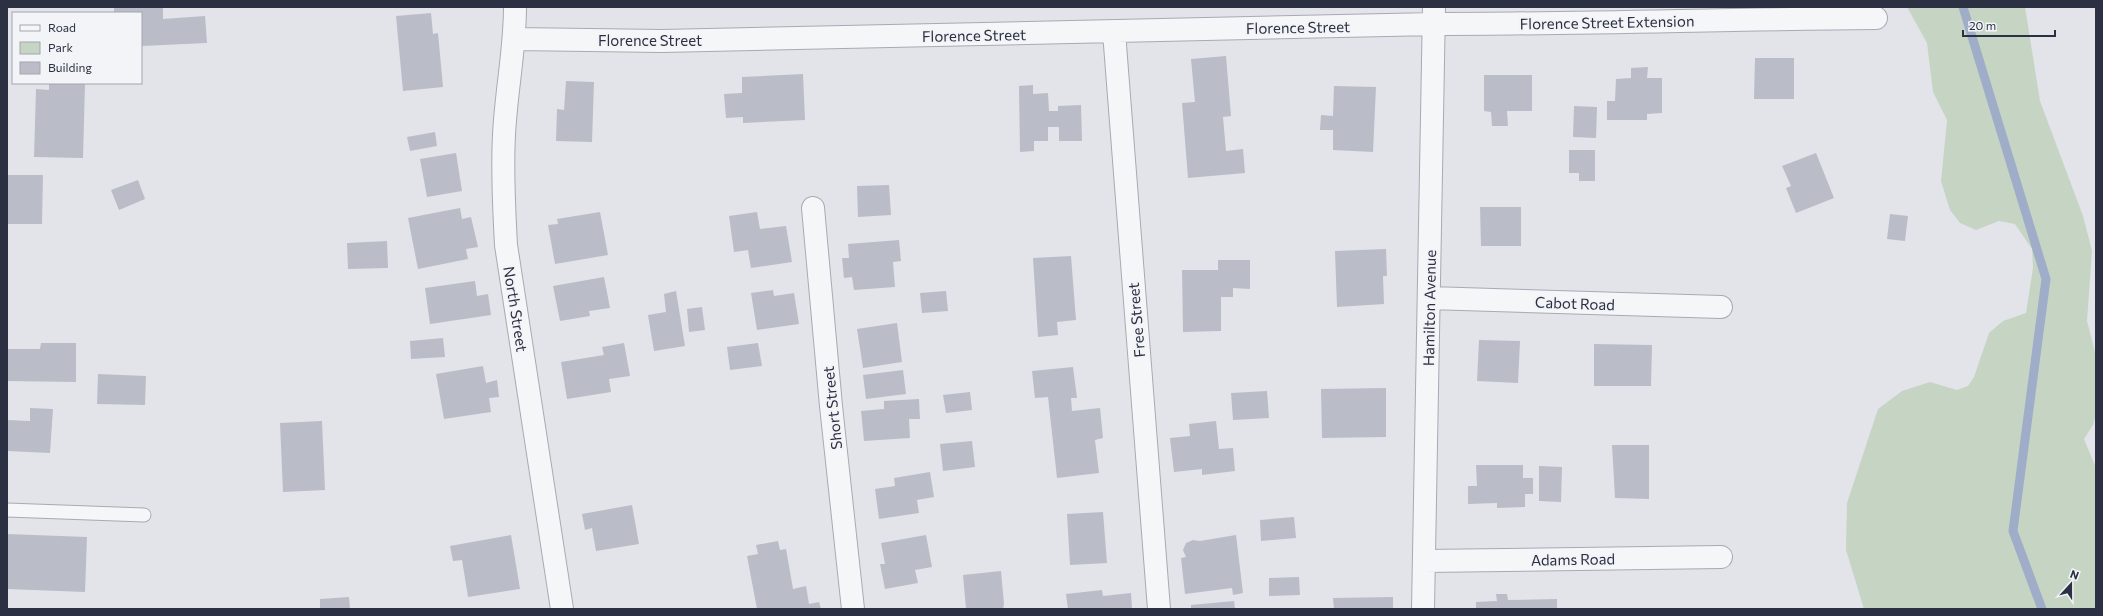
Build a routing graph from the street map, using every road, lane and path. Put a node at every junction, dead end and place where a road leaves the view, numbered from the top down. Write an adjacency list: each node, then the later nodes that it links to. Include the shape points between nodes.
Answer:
1 (515, 7): 5 (street, North Street)
2 (1434, 16): 3 (street, Florence Street Extension, via 1556,24); 4 (street, Florence Street); 7 (street, Hamilton Avenue)
3 (1876, 18)
4 (1114, 32): 5 (street, Florence Street, via 662,41); 15 (street, Free Street)
5 (515, 39): 13 (street, North Street, via 504,134 503,197 506,245)
6 (813, 208): 14 (street, Short Street)
7 (1429, 298): 8 (street, Cabot Road); 12 (street, Hamilton Avenue)
8 (1721, 308)
9 (7, 510): 10 (lane)
10 (144, 515)
11 (1721, 557): 12 (street, Adams Road)
12 (1424, 561): 16 (street, Hamilton Avenue)
13 (562, 609)
14 (853, 609)
15 (1160, 609)
16 (1423, 609)

